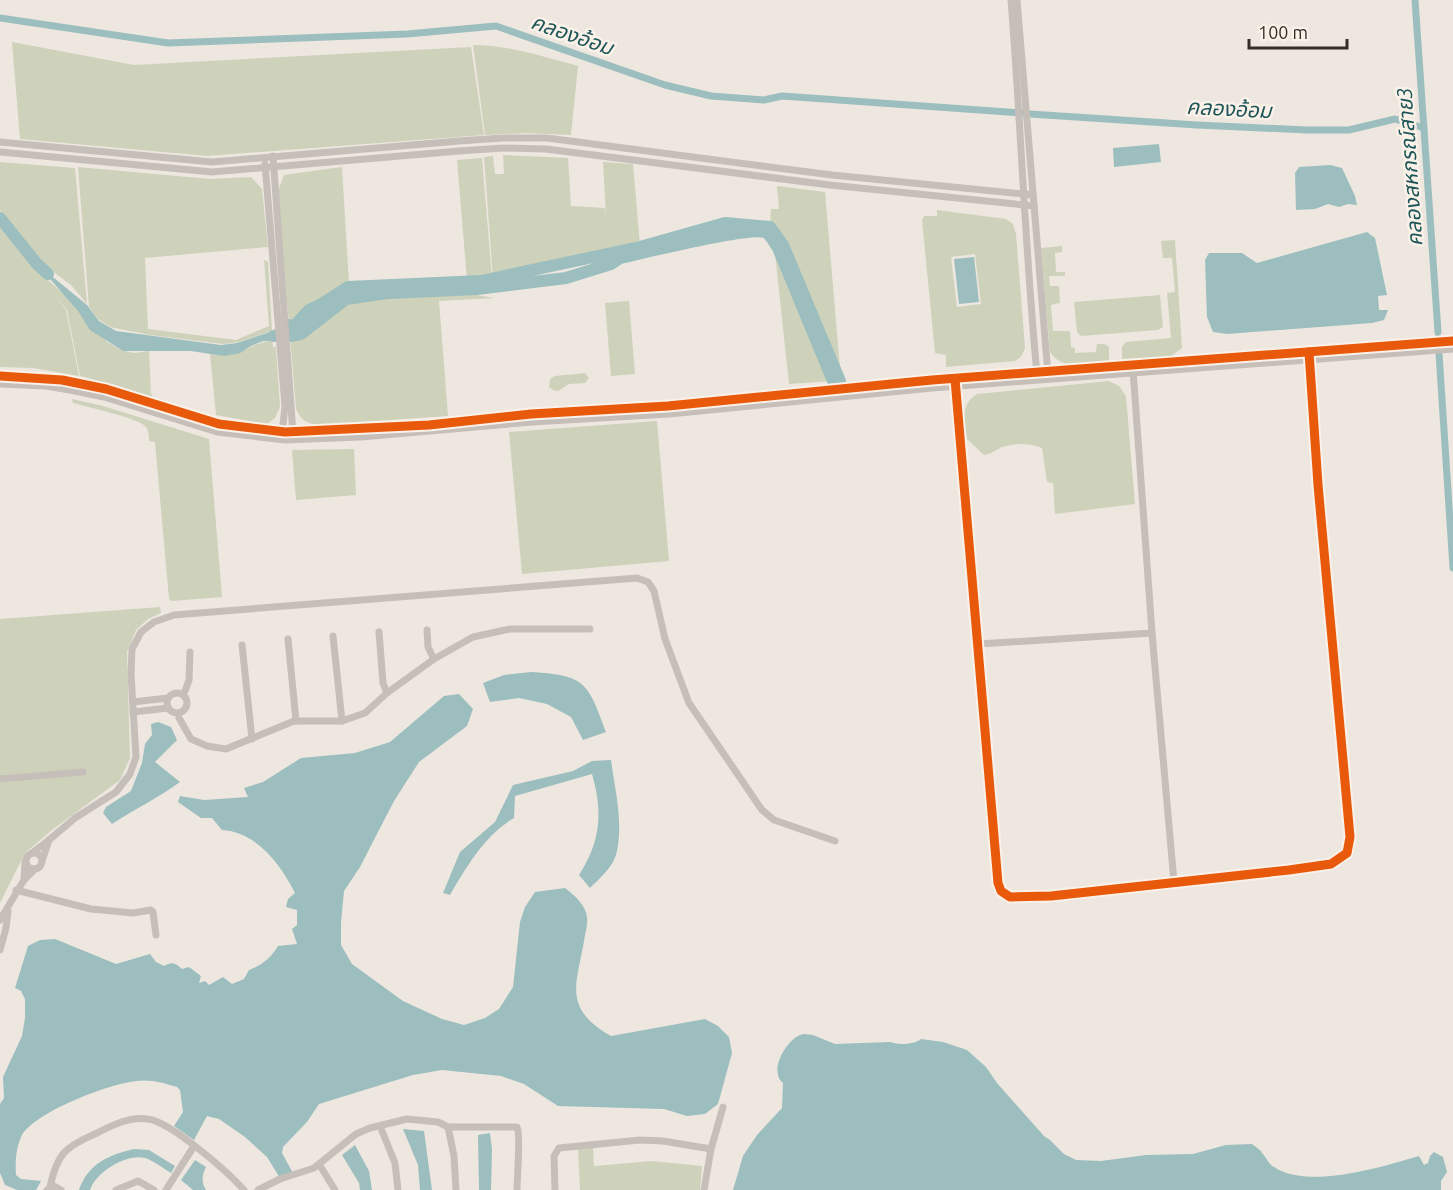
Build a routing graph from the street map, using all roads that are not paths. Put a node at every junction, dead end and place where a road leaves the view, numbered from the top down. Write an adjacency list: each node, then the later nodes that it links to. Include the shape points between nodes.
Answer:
1 (1011, 0): 9 (street)
2 (1017, 0): 10 (street)
3 (0, 142): 6 (street, via 212,162)
4 (0, 152): 8 (street, via 212,172)
5 (273, 156): 6 (street); 7 (street); 9 (street, via 485,139 547,138)
6 (264, 157): 8 (street)
7 (273, 167): 8 (street); 11 (street, via 503,148 546,149); 13 (street)
8 (265, 168): 13 (street)
9 (1023, 195): 10 (street); 11 (street)
10 (1033, 195): 12 (street)
11 (1023, 205): 12 (street); 19 (street)
12 (1034, 206): 20 (street)
13 (281, 321): 14 (street)
14 (283, 340): 23 (street); 24 (street)
15 (1451, 345): 16 (street, via 1423,351); 16 (street, via 1421,343)
16 (1310, 356): 17 (street); 53 (street, via 1350,846 1331,864)
17 (1133, 369): 20 (street); 28 (street)
18 (0, 376): 23 (street, via 62,380 105,389 219,424)
19 (1037, 376): 20 (street); 21 (street)
20 (1048, 376)
21 (956, 383): 24 (street); 31 (street)
22 (0, 384): 23 (street, via 46,386 104,397 217,432)
23 (282, 436): 24 (street)
24 (293, 436)
25 (590, 629): 34 (street, via 510,629 473,637)
26 (427, 630): 34 (street, via 428,647)
27 (379, 632): 35 (street)
28 (1152, 633): 31 (street); 53 (street)
29 (333, 636): 42 (street)
30 (288, 639): 41 (street)
31 (979, 644): 53 (street, via 996,862 1005,896 1017,899)
32 (242, 645): 43 (street)
33 (190, 652): 36 (street, via 189,680)
34 (434, 659): 35 (street)
35 (387, 693): 42 (street, via 365,713)
36 (183, 694): 37 (street); 40 (street, via 187,705 183,711)
37 (168, 698): 38 (street); 40 (street)
38 (133, 702): 39 (street); 47 (street, via 132,649 141,632 174,615 637,578 648,582 654,591 664,639 689,703 762,810 774,820)
39 (133, 712): 40 (street); 46 (street, via 136,757 129,774 116,792)
40 (174, 713): 43 (street, via 191,739 207,746 226,749)
41 (296, 721): 42 (street); 43 (street)
42 (342, 721)
43 (252, 739)
44 (83, 772): 45 (street)
45 (0, 779)
46 (49, 840): 48 (street); 50 (street)
47 (835, 841)
48 (32, 853): 49 (street); 50 (street)
49 (25, 861): 51 (street, via 30,869); 52 (street)
50 (42, 861): 51 (street)
51 (36, 869): 52 (street)
52 (24, 880): 54 (street)
53 (1174, 882)
54 (16, 890): 55 (street); 57 (street, via 91,909 133,913 151,910)
55 (8, 908): 56 (street); 58 (street)
56 (0, 920)
57 (156, 935)
58 (0, 950)
59 (723, 1107): 63 (street)
60 (380, 1126): 61 (street, via 407,1119); 64 (street, via 356,1134); 74 (street, via 395,1163)
61 (448, 1127): 75 (street); 76 (street, via 517,1127)
62 (194, 1146): 65 (street, via 157,1121 130,1120 68,1148 56,1164); 70 (street); 71 (street)
63 (711, 1149): 77 (street, via 640,1140 563,1146 554,1156); 78 (street)
64 (319, 1164): 72 (street); 73 (street)
65 (52, 1178): 66 (street); 67 (street)
66 (49, 1188): 67 (street)
67 (60, 1189)
68 (116, 1190): 69 (street, via 138,1181)
69 (154, 1190)
70 (166, 1190)
71 (244, 1190)
72 (258, 1190)
73 (335, 1190)
74 (398, 1190)
75 (456, 1190)
76 (518, 1190)
77 (555, 1190)
78 (704, 1190)

